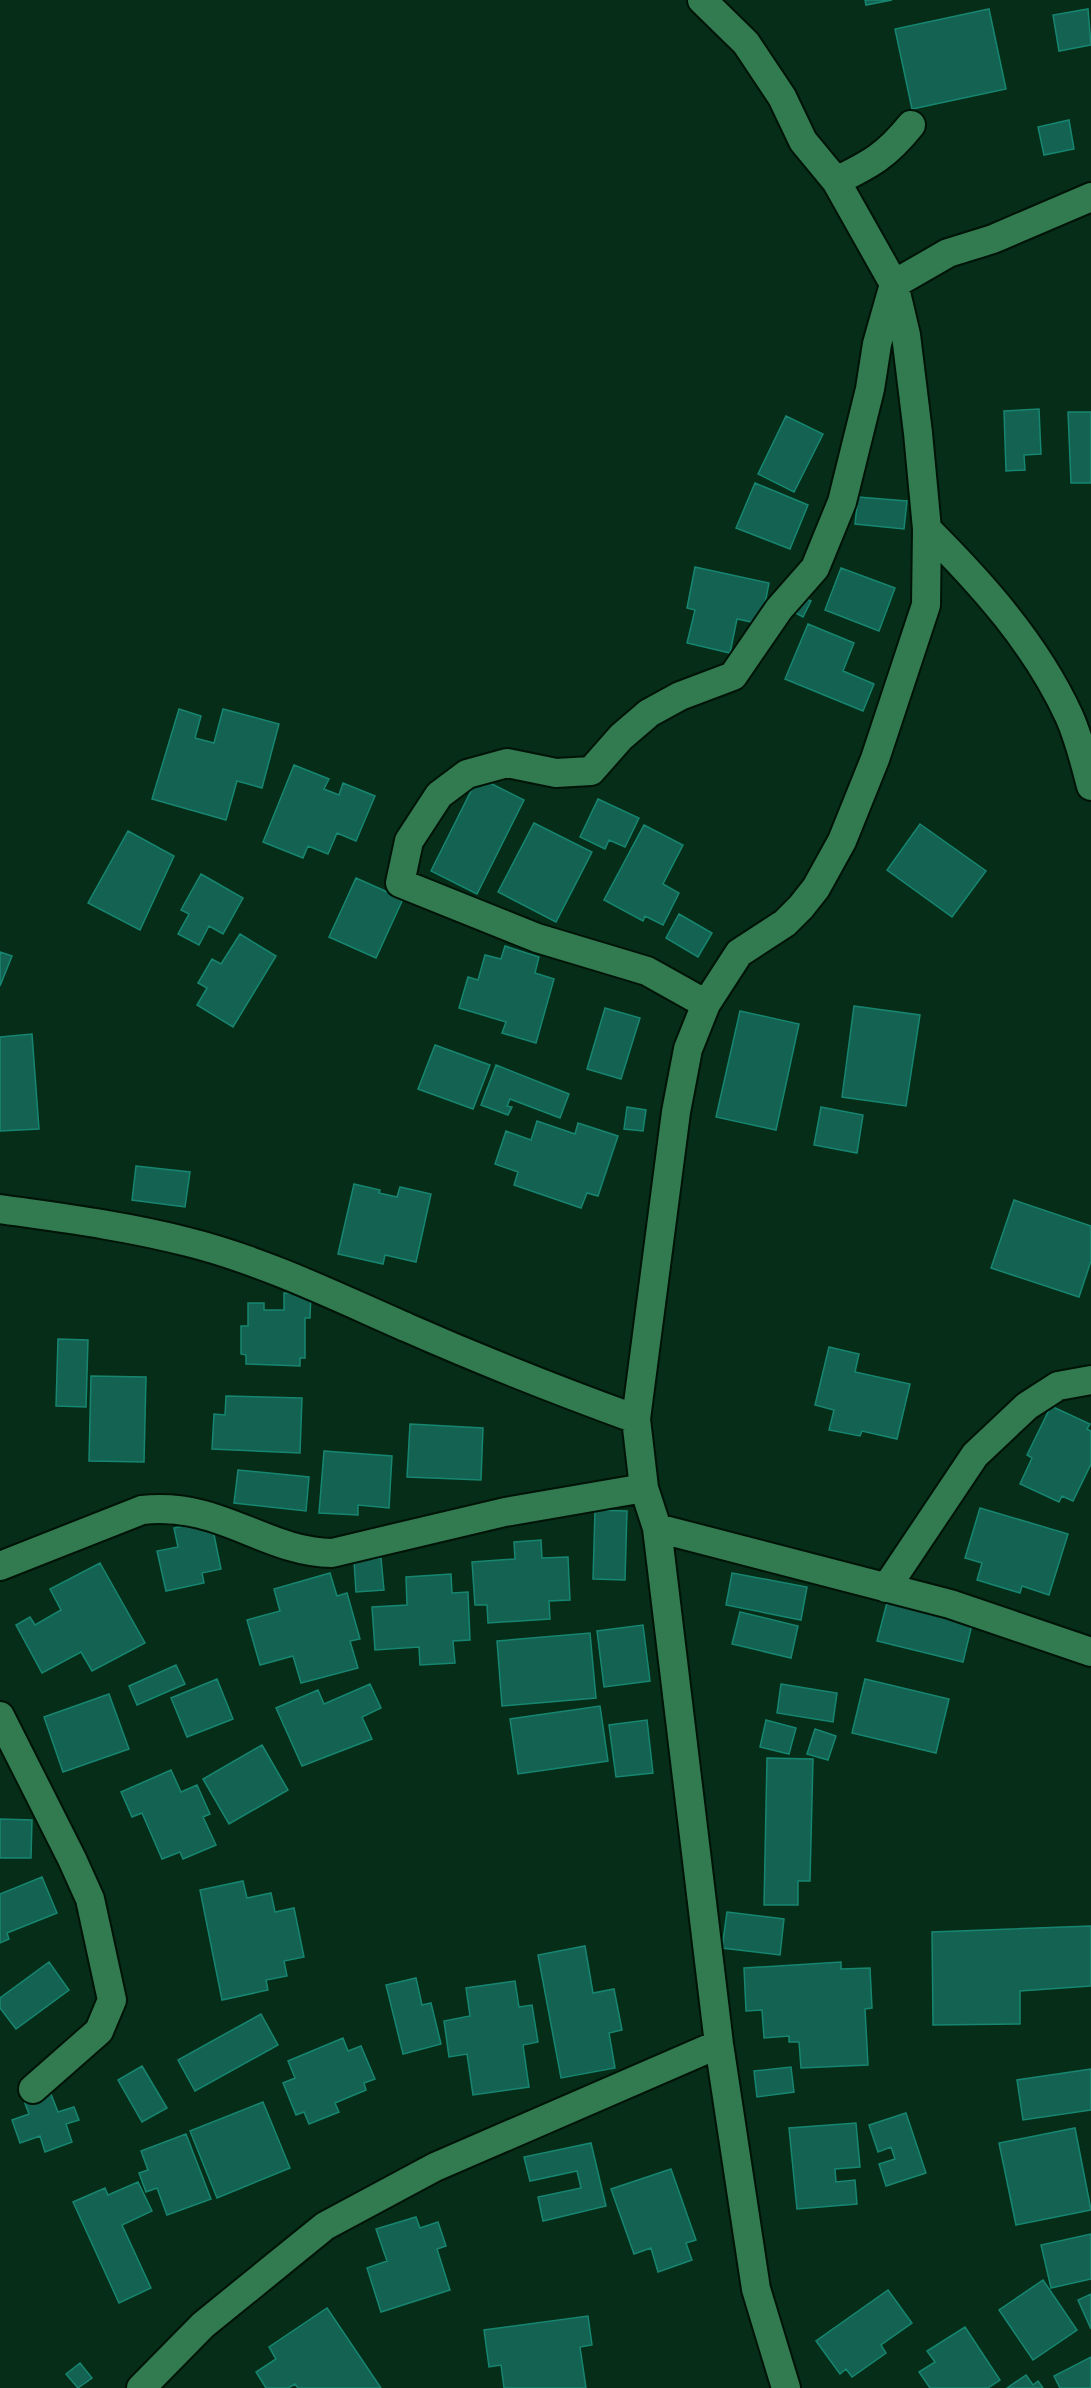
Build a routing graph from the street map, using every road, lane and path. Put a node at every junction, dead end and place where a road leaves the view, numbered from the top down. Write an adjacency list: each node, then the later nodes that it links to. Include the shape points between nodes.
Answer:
1 (702, 0): 3 (street, via 746,43 782,97 803,141)
2 (911, 125): 3 (street, via 891,150)
3 (836, 181): 5 (street)
4 (1091, 197): 5 (street, via 993,239 948,253)
5 (894, 284): 6 (street, via 906,335); 8 (street, via 842,502 815,568 779,609 733,676 680,696 649,713 591,771 556,773 507,763 467,774 439,795 409,841 400,883 537,938 647,971)
6 (927, 529): 7 (street, via 974,576 1053,685 1070,717); 8 (street, via 926,605 875,759 842,841 801,907 740,954)
7 (1091, 786)
8 (706, 1004): 11 (street, via 688,1049 676,1112)
9 (0, 1209): 11 (street, via 120,1227 243,1259 525,1378)
10 (1091, 1380): 15 (street, via 1058,1386 1027,1406 975,1455)
11 (636, 1419): 12 (street)
12 (644, 1488): 13 (street); 14 (street, via 505,1512 332,1553 307,1550 208,1514 164,1507 142,1510)
13 (657, 1528): 15 (street); 18 (street)
14 (1, 1564)
15 (886, 1588): 16 (street, via 950,1604)
16 (1091, 1652)
17 (0, 1716): 19 (street, via 90,1899 112,2000 99,2031)
18 (719, 2044): 20 (street, via 435,2167 325,2226 203,2325); 21 (street, via 756,2289)
19 (33, 2089)
20 (141, 2388)
21 (786, 2388)

